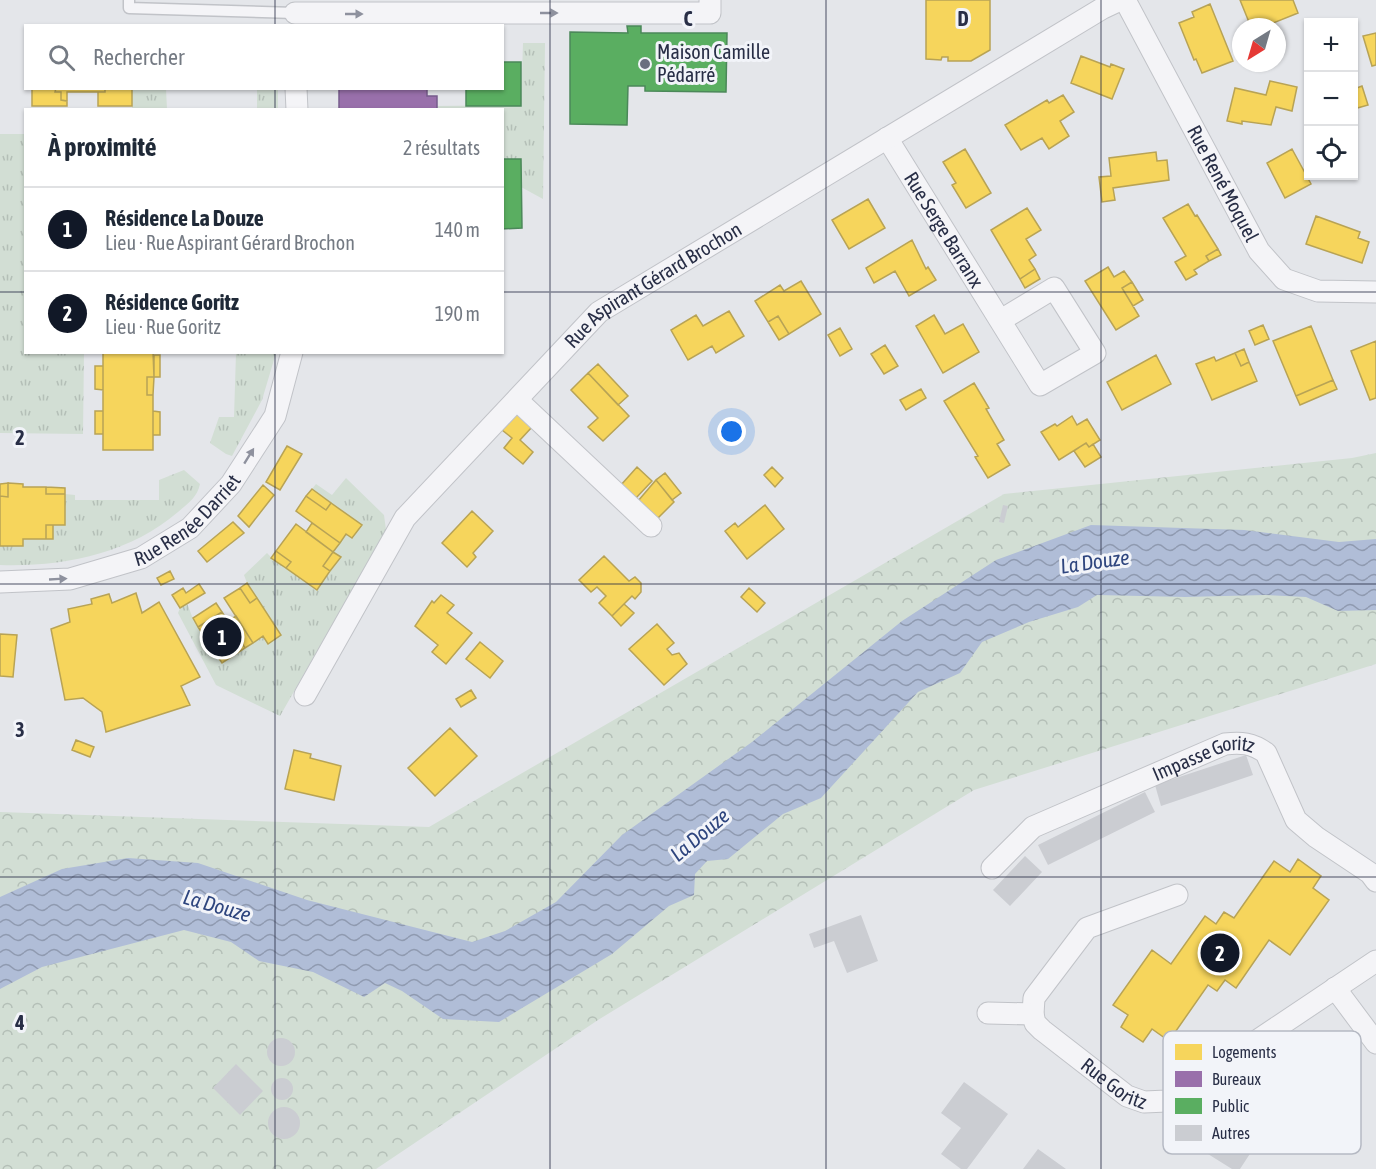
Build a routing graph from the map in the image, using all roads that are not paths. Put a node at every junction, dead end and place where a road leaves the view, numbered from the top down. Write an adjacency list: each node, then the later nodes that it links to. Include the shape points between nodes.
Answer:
1 (129, 0): 5 (lane, via 129,8)
2 (710, 0): 5 (street, one-way to 2, via 710,13)
3 (1120, 0): 8 (street, Rue Aspirant Gérard Brochon)
4 (1125, 0): 9 (street, Rue René Moquel, via 1259,251 1284,279 1318,291)
5 (295, 13)
6 (297, 90): 7 (street)
7 (297, 108)
8 (887, 138): 10 (street, Rue Serge Barranx); 12 (street, Rue Aspirant Gérard Brochon, via 599,312)
9 (1376, 292)
10 (1001, 320): 10 (street, Rue Serge Barranx, via 1054,288 1095,353 1040,385)
11 (291, 354): 14 (street, Rue Renée Darriet, one-way to 11, via 70,579 141,558 190,528 231,484 275,416)
12 (517, 400): 13 (street); 15 (street, Rue Aspirant Gérard Brochon, via 405,518)
13 (651, 526)
14 (0, 582)
15 (305, 695)
16 (992, 868): 17 (street, Impasse Goritz, via 1033,827 1225,744 1242,742 1266,753 1296,820)
17 (1376, 881)
18 (1177, 896): 22 (street, via 1087,928 1034,998)
19 (1376, 961): 20 (street, Rue Goritz)
20 (1335, 988): 23 (street, Rue Goritz); 24 (street)
21 (988, 1013): 22 (street)
22 (1033, 1014): 25 (street, Rue Goritz, via 1042,1030 1127,1096 1144,1102)
23 (1271, 1031)
24 (1376, 1043)
25 (1163, 1102)

